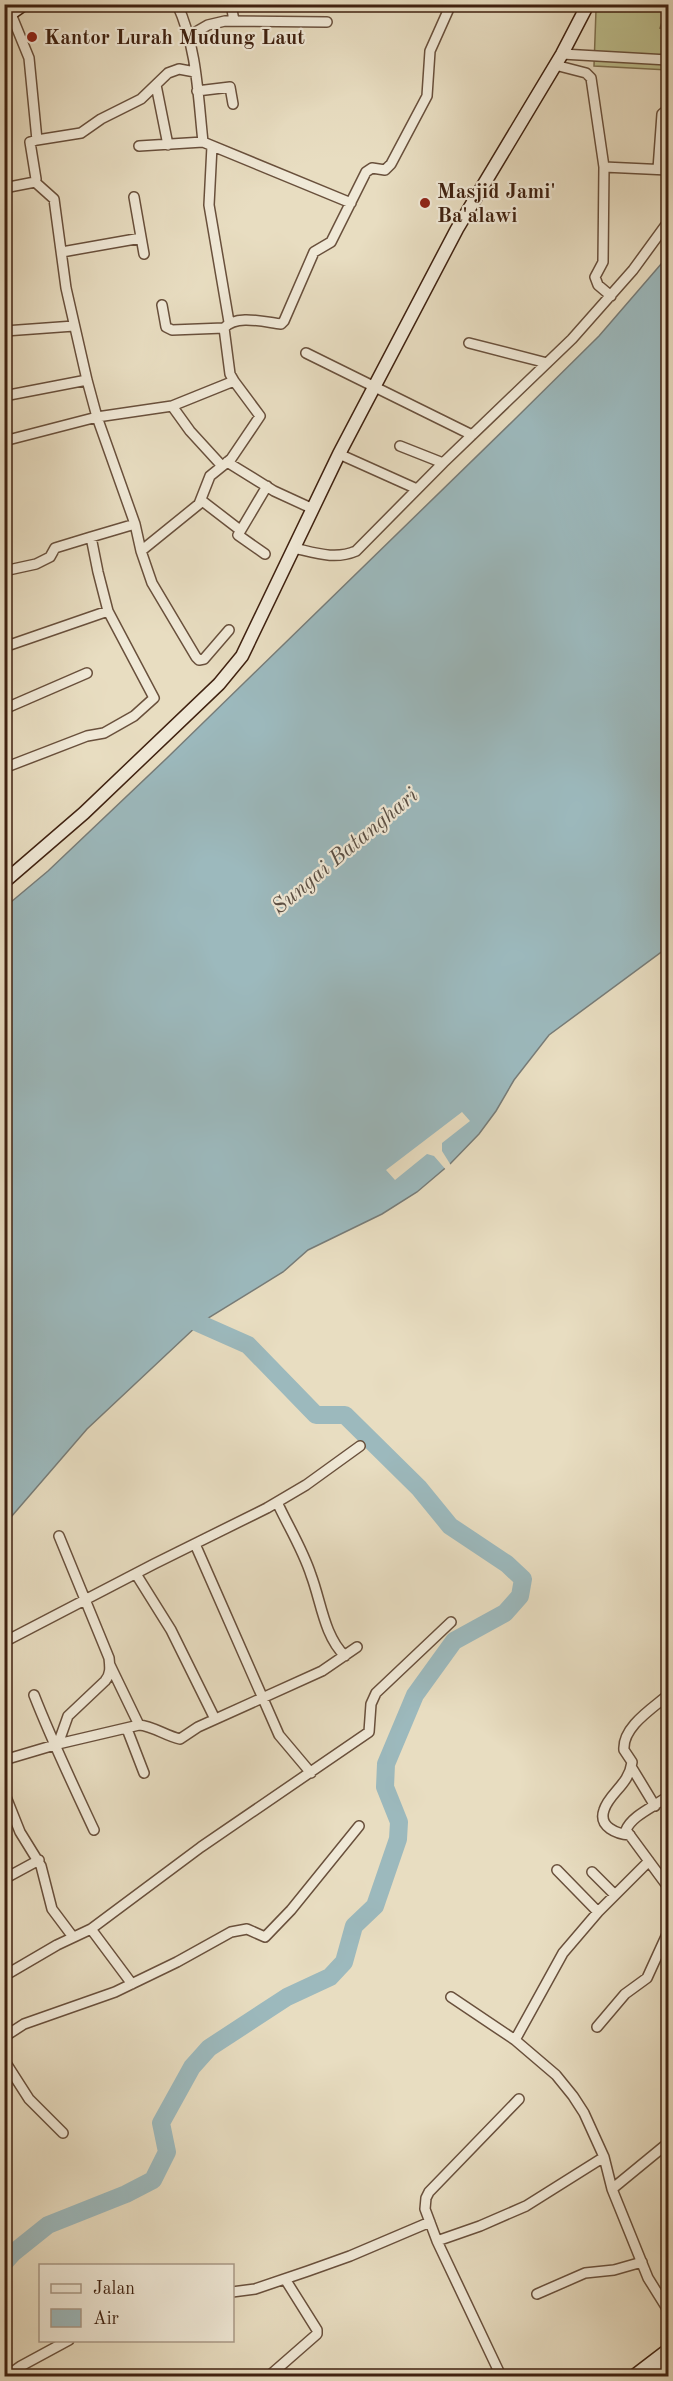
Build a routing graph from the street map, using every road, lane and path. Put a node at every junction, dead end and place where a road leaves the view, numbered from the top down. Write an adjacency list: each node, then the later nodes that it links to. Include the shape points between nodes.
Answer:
1 (24, 4): 6 (street)
2 (177, 4): 9 (street)
3 (231, 4): 7 (street)
4 (451, 4): 26 (street, via 432,45 429,88 423,104 391,164 385,170 369,169)
5 (588, 4): 10 (street)
6 (8, 16): 17 (street, via 29,58)
7 (234, 21): 8 (street); 9 (street, via 208,25)
8 (327, 21)
9 (189, 36): 12 (street)
10 (559, 60): 11 (street); 21 (street, via 591,78); 41 (street, via 457,229)
11 (669, 60)
12 (195, 72): 13 (street, via 179,69); 14 (street)
13 (156, 85): 17 (street, via 134,104 81,133); 18 (street)
14 (197, 91): 15 (street, via 230,87); 19 (street)
15 (233, 104)
16 (669, 109): 22 (street, via 662,114)
17 (37, 140): 23 (street, via 30,142)
18 (168, 144): 19 (street); 20 (street)
19 (207, 144): 26 (street); 33 (street, via 209,205)
20 (139, 147)
21 (604, 167): 22 (street); 31 (street, via 603,262 596,277 598,285)
22 (663, 170)
23 (35, 182): 24 (street); 29 (street, via 54,199)
24 (4, 188)
25 (134, 197): 28 (street)
26 (351, 203): 33 (street, via 331,242 314,252 281,324 237,320)
27 (669, 222): 31 (street)
28 (141, 238): 29 (street); 30 (street)
29 (62, 252): 34 (street)
30 (144, 254)
31 (611, 296): 38 (street)
32 (162, 306): 33 (street, via 166,327 172,330)
33 (226, 325): 40 (street)
34 (74, 326): 35 (street); 39 (street)
35 (5, 331)
36 (469, 342): 38 (street)
37 (306, 353): 41 (street)
38 (547, 363): 45 (street)
39 (87, 380): 42 (street); 44 (street)
40 (234, 381): 43 (street); 50 (street, via 260,416)
41 (375, 385): 45 (street); 48 (street)
42 (4, 396)
43 (172, 406): 44 (street); 50 (street, via 185,425)
44 (97, 417): 46 (street); 55 (street)
45 (472, 435): 49 (street)
46 (4, 441)
47 (400, 446): 49 (street)
48 (339, 454): 52 (street); 54 (street)
49 (443, 463): 52 (street)
50 (224, 464): 51 (street); 53 (street, via 210,476)
51 (267, 486): 54 (street); 56 (street)
52 (417, 489): 58 (street, via 356,550 346,555)
53 (201, 500): 56 (street); 59 (street)
54 (312, 508): 58 (street)
55 (135, 524): 57 (street); 59 (street)
56 (240, 530): 60 (street, via 239,536)
57 (92, 537): 61 (street, via 55,548 50,557 36,564); 62 (street)
58 (294, 548): 68 (street, via 250,641 231,671 84,813)
59 (141, 552): 63 (street, via 152,583 199,660)
60 (265, 554)
61 (4, 571)
62 (108, 611): 64 (street); 67 (street, via 154,699 104,733)
63 (229, 630)
64 (4, 647)
65 (87, 673): 66 (street)
66 (4, 709)
67 (4, 768)
68 (4, 882)
69 (360, 1446): 70 (street)
70 (277, 1502): 72 (street); 78 (street, via 312,1575 332,1637)
71 (59, 1536): 74 (street)
72 (195, 1544): 73 (street); 82 (street)
73 (136, 1574): 74 (street); 83 (street, via 171,1630)
74 (85, 1600): 76 (street); 79 (street)
75 (451, 1622): 90 (street, via 376,1693 370,1704 369,1732)
76 (4, 1642)
77 (357, 1647): 78 (street)
78 (345, 1656): 82 (street, via 322,1671)
79 (110, 1663): 84 (street); 86 (street, via 107,1678 68,1716)
80 (34, 1695): 86 (street)
81 (669, 1695): 88 (street, via 638,1720 625,1741)
82 (262, 1697): 83 (street); 90 (street, via 279,1735)
83 (215, 1719): 84 (street, via 180,1739)
84 (139, 1725): 85 (street)
85 (127, 1729): 86 (street); 89 (street)
86 (56, 1745): 87 (street); 95 (street)
87 (4, 1760)
88 (632, 1768): 93 (street); 96 (street, via 603,1814 610,1830)
89 (144, 1773)
90 (311, 1773): 105 (street, via 201,1847)
91 (4, 1791): 97 (street, via 20,1832)
92 (669, 1796): 93 (street)
93 (655, 1806): 96 (street, via 627,1827)
94 (359, 1826): 109 (street, via 265,1937 247,1929 231,1932)
95 (94, 1830)
96 (630, 1835): 98 (street)
97 (39, 1860): 101 (street); 107 (street, via 52,1909)
98 (649, 1862): 102 (street); 103 (street)
99 (556, 1870): 104 (street)
100 (592, 1872): 103 (street)
101 (4, 1880)
102 (669, 1887)
103 (615, 1895): 104 (street)
104 (598, 1912): 113 (street, via 563,1953)
105 (91, 1929): 107 (street); 109 (street)
106 (669, 1932): 111 (street, via 647,1978 625,1994)
107 (73, 1937): 108 (street)
108 (4, 1976)
109 (132, 1984): 112 (street, via 24,2024)
110 (451, 1997): 113 (street)
111 (597, 2027)
112 (4, 2037)
113 (515, 2040): 118 (street, via 565,2085 584,2113)
114 (4, 2061): 116 (street, via 29,2099)
115 (519, 2099): 120 (street, via 429,2192 425,2202)
116 (63, 2133)
117 (669, 2143): 119 (street)
118 (604, 2157): 119 (street); 121 (street, via 526,2206)
119 (612, 2189): 122 (street)
120 (430, 2222): 121 (street); 123 (street)
121 (437, 2241): 132 (street)
122 (642, 2262): 125 (street, via 585,2273); 126 (street)
123 (285, 2279): 124 (street); 131 (street, via 317,2334)
124 (234, 2292)
125 (537, 2294)
126 (669, 2310)
127 (65, 2342): 130 (street)
128 (669, 2350): 133 (street)
129 (669, 2365): 134 (street)
130 (7, 2376)
131 (268, 2376)
132 (501, 2376)
133 (634, 2376)
134 (653, 2376)

